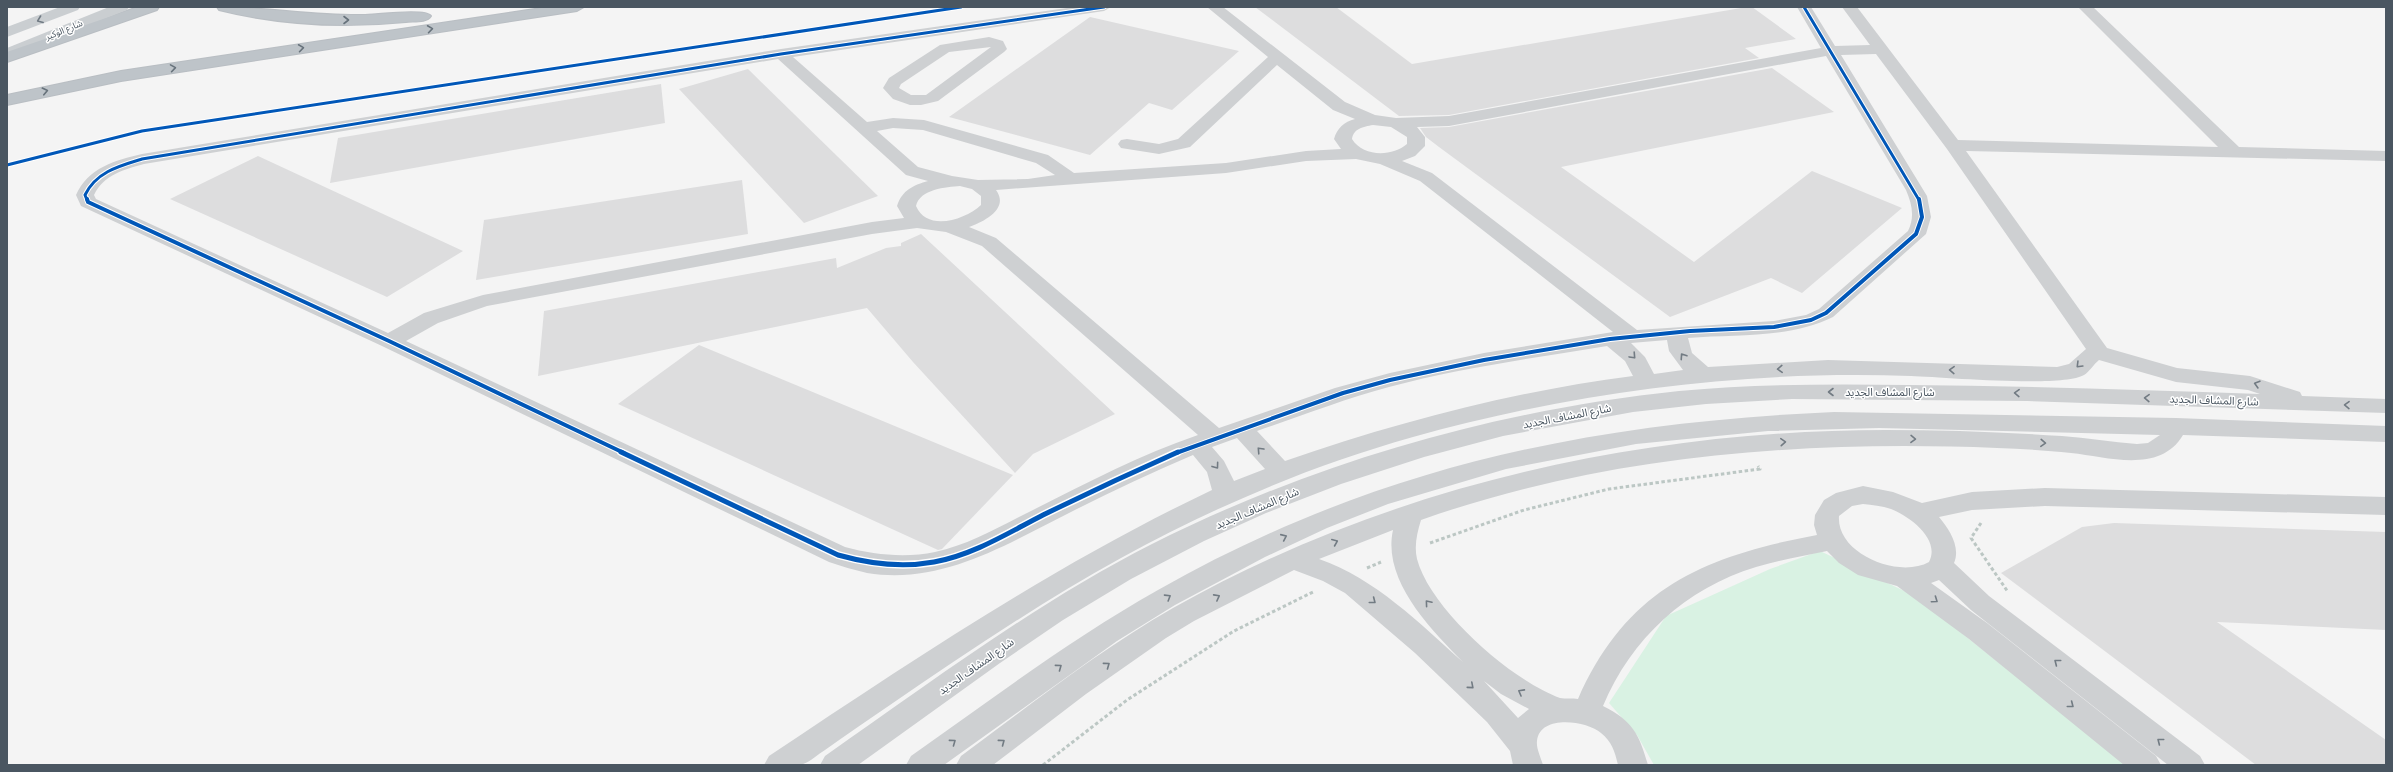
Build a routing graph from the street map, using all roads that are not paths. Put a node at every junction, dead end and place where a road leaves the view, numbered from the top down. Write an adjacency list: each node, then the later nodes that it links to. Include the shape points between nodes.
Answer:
1 (73, 7): 12 (main road, شارع الوكير, one-way to 12)
2 (122, 7): 15 (main road, شارع الوكير)
3 (152, 7): 17 (highway)
4 (224, 7): 5 (highway, one-way to 5, via 259,14 332,20 415,18)
5 (509, 7)
6 (577, 7): 19 (highway, one-way to 6, via 121,76)
7 (1104, 7): 16 (street)
8 (1214, 7): 18 (street)
9 (1804, 7): 14 (street)
10 (1849, 7): 13 (street)
11 (2085, 7): 31 (street)
12 (7, 32)
13 (1881, 49): 14 (street); 30 (street)
14 (1830, 51): 23 (street); 48 (street, via 1915,190 1921,202 1922,224 1907,243 1843,299 1826,313 1811,320 1774,327)
15 (7, 53)
16 (781, 54): 26 (street); 51 (street, via 142,159 108,171 87,187 85,195 88,202)
17 (7, 57)
18 (1277, 57): 21 (street); 28 (street, via 1184,143 1159,149)
19 (7, 100)
20 (920, 101): 20 (street, via 932,98 1000,46 989,42 945,48 892,83 891,88 895,92 908,100); 24 (street)
21 (1339, 106): 22 (street); 27 (street)
22 (1373, 120): 25 (street); 27 (street, via 1356,123)
23 (1450, 121): 25 (street); 29 (street)
24 (905, 123): 26 (street, via 885,123); 38 (street, via 924,125 1030,155 1053,165)
25 (1396, 123): 29 (street, via 1413,132)
26 (864, 128): 36 (street)
27 (1344, 132): 32 (street, via 1342,139 1348,147); 33 (street)
28 (1127, 144)
29 (1415, 145): 35 (street, via 1400,156); 37 (street)
30 (1953, 145): 31 (street); 52 (street)
31 (2234, 152): 34 (street)
32 (1360, 154): 33 (street); 35 (street)
33 (1306, 156): 38 (street, via 1226,168)
34 (2386, 156)
35 (1381, 158): 37 (street)
36 (912, 171): 39 (street); 42 (street)
37 (1426, 177): 49 (street)
38 (1069, 178): 40 (street)
39 (949, 181): 41 (street); 42 (street, via 930,185)
40 (1028, 184): 41 (street); 43 (street)
41 (978, 185): 43 (street, via 986,189)
42 (911, 200): 44 (street, via 914,218); 46 (street)
43 (988, 206): 45 (street, via 970,222); 47 (street)
44 (920, 222): 45 (street); 46 (street)
45 (948, 226): 47 (street)
46 (872, 228): 51 (street, via 483,301 431,318)
47 (989, 242): 62 (street)
48 (1678, 332): 49 (street); 54 (street, one-way to 48, via 1688,364 1680,353 1676,342)
49 (1632, 336): 50 (street)
50 (1610, 339): 55 (street, one-way to 55, via 1636,358 1643,370); 60 (street, via 1484,360 1390,380)
51 (389, 341): 62 (street, via 838,555 867,563 900,565 934,562 968,553 1112,481)
52 (2099, 353): 53 (street, one-way to 53, via 2090,355 2079,367 2070,372 2057,374); 57 (street, one-way to 52, via 2250,383 2176,375)
53 (1987, 371): 54 (street, one-way to 54, via 1798,368); 56 (street)
54 (1702, 374): 55 (street)
55 (1645, 382): 63 (street, via 1553,397 1450,419)
56 (1968, 392): 57 (street, شارع المشاف الجديد, one-way to 56); 76 (street, شارع المشاف الجديد, one-way to 76, via 1754,393 1620,406 1547,418 1457,439 1374,463 1237,514 1107,581 1004,646)
57 (2306, 404): 58 (street, شارع المشاف الجديد, one-way to 57)
58 (2386, 406)
59 (2176, 426): 61 (street); 66 (street, one-way to 59, via 1462,496 1543,475 1631,458 1680,452 1819,439 1884,438 2062,444 2137,452 2150,451 2162,446 2170,440); 77 (street, one-way to 59, via 1082,650 1185,587 1261,547 1370,501 1498,462 1567,446 1637,436 1782,422 1878,420)
60 (1241, 427): 62 (street); 63 (street, one-way to 60, via 1259,450)
61 (2386, 434)
62 (1206, 441): 64 (street, one-way to 64, via 1224,479)
63 (1282, 471): 64 (street)
64 (1225, 494): 75 (street, via 1120,546 1022,603)
65 (2386, 506): 67 (street, via 2053,497 1972,501)
66 (1411, 513): 69 (street, one-way to 66); 72 (street, one-way to 66, via 1511,686 1484,665 1421,594 1410,577 1405,560 1405,527)
67 (1919, 513): 68 (street, via 1882,497 1846,497 1834,504 1827,514 1826,527); 70 (street, via 1933,526 1942,540 1945,553)
68 (1832, 540): 71 (street, via 1844,554 1862,566 1882,574); 73 (street, via 1748,559 1689,584 1659,606 1634,630 1613,657)
69 (1292, 560): 74 (street, one-way to 74, via 1327,572 1354,586 1379,606 1479,693 1502,717); 78 (street, one-way to 69, via 1125,652 1185,614)
70 (1940, 565): 71 (street, via 1931,572); 81 (street, one-way to 70, via 1980,603)
71 (1903, 578): 80 (street, one-way to 80, via 1978,631)
72 (1556, 708): 73 (street); 74 (street, via 1543,713 1526,731)
73 (1587, 711): 79 (street, via 1603,718 1617,729 1627,742)
74 (1525, 754)
75 (779, 765)
76 (834, 765)
77 (921, 765)
78 (970, 765)
79 (1633, 765)
80 (2146, 765)
81 (2190, 765)

